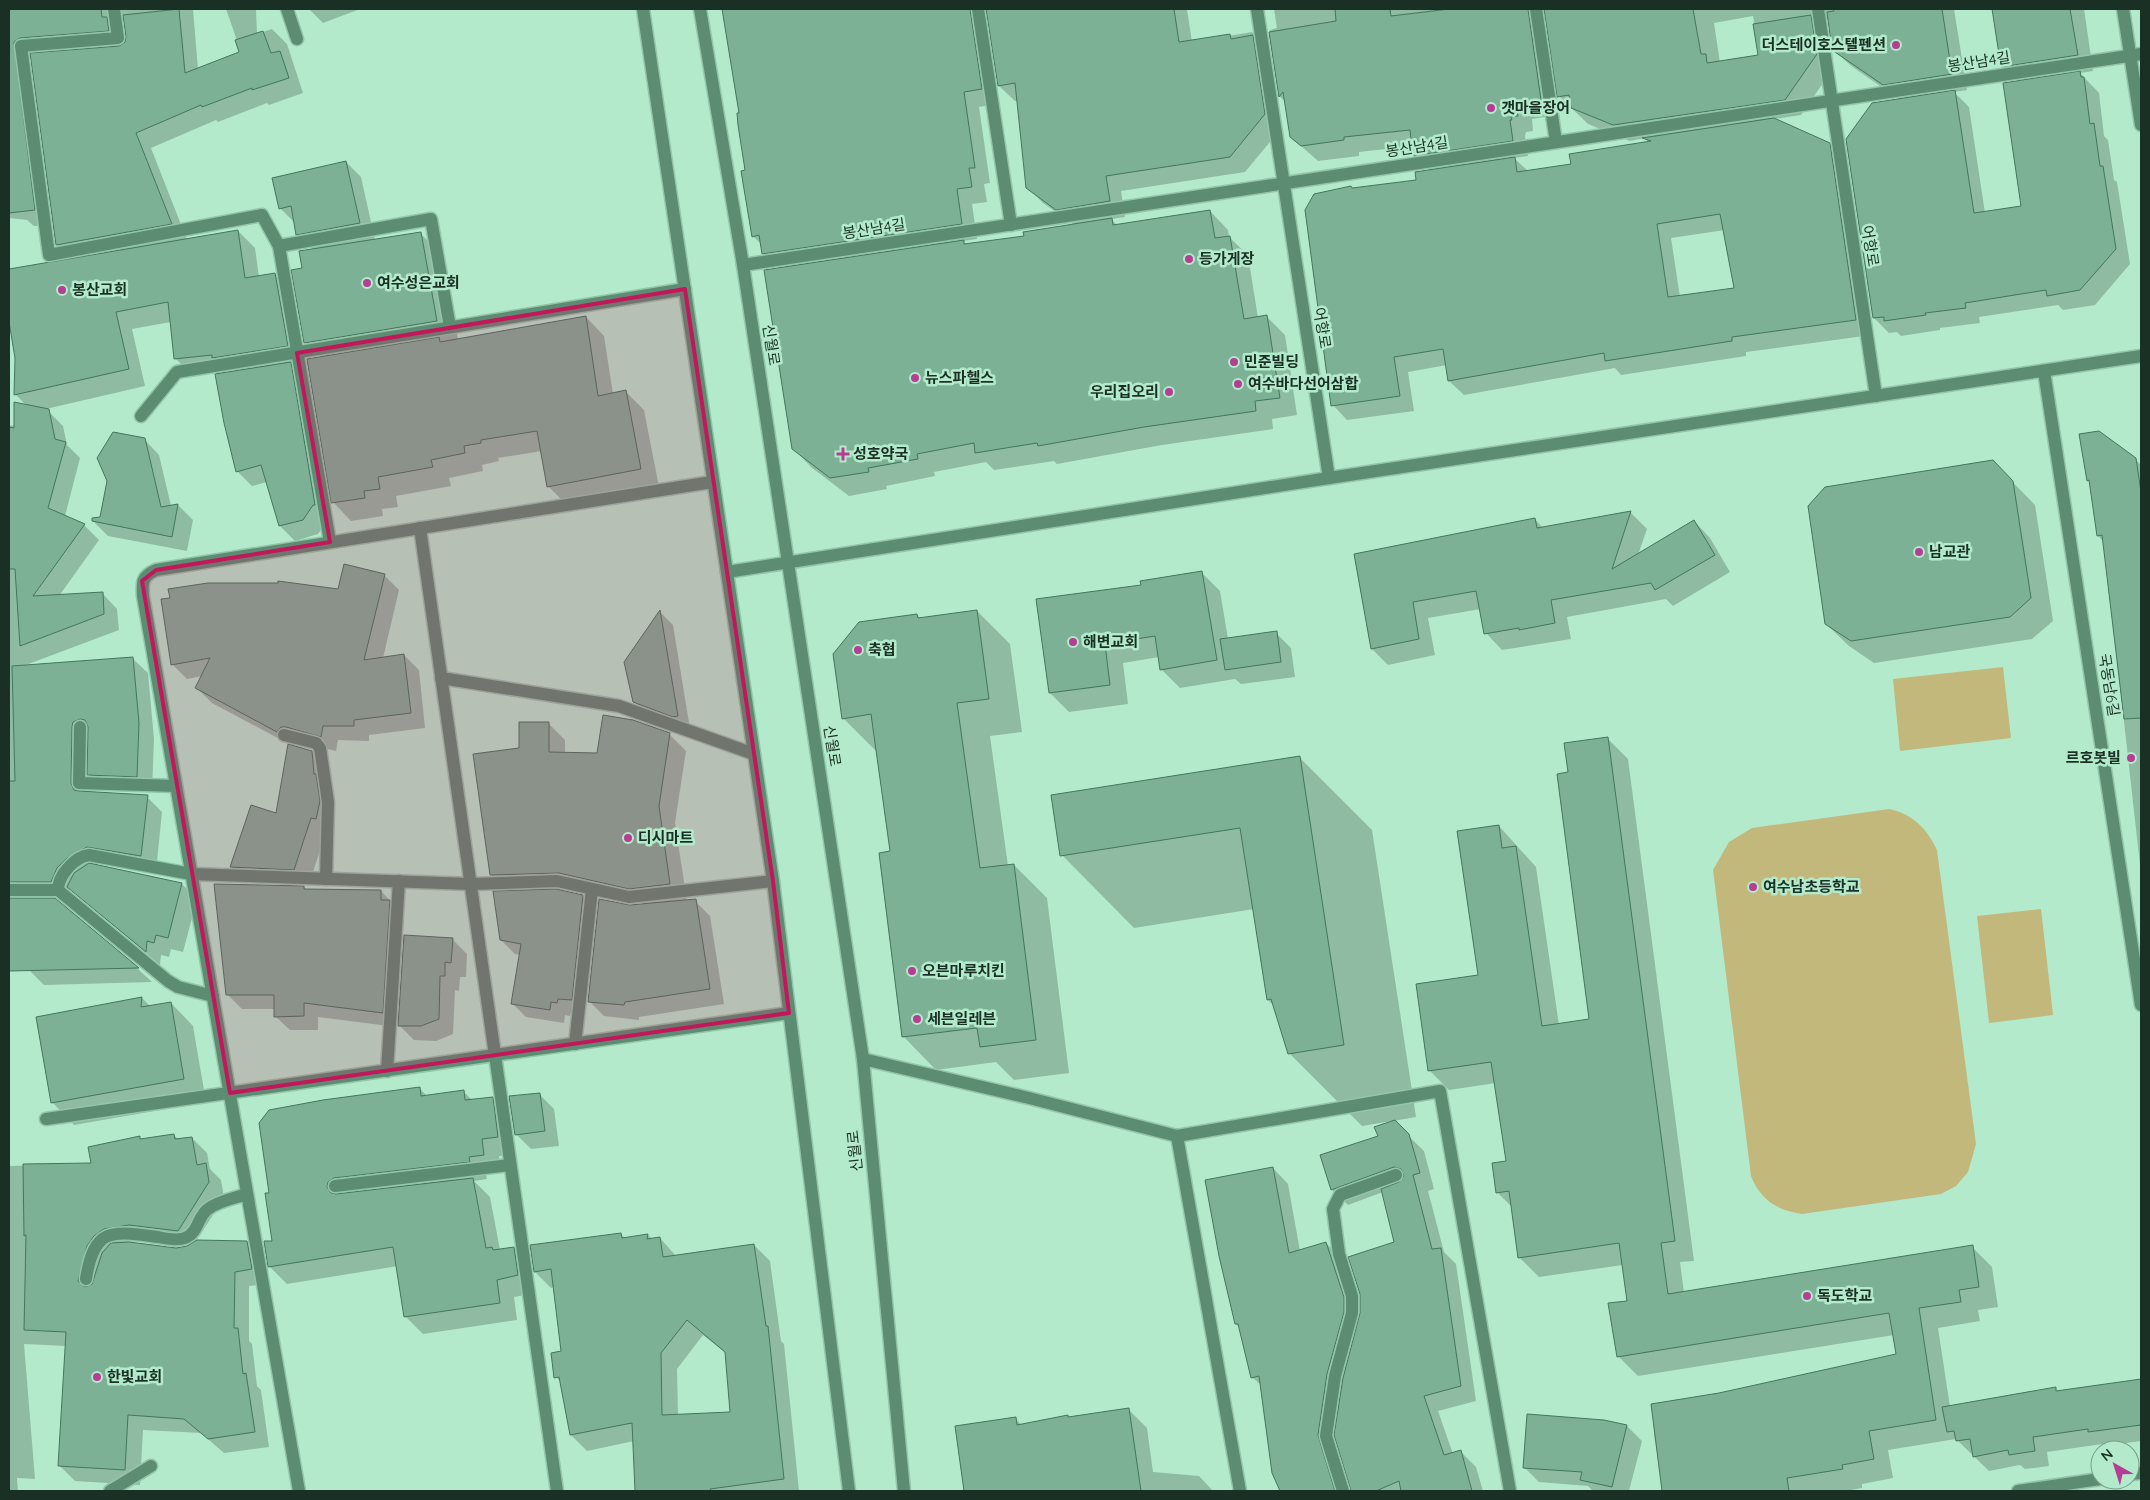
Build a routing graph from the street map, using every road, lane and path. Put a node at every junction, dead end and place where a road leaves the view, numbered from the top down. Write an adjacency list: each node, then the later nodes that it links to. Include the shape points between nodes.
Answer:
1 (114, 9): 17 (street, via 118,38 21,46 49,255 262,215)
2 (287, 9): 10 (street)
3 (643, 9): 19 (street)
4 (700, 9): 18 (street, 신월로)
5 (978, 9): 16 (street)
6 (1256, 9): 15 (street)
7 (1536, 9): 14 (street)
8 (1818, 9): 12 (street)
9 (2124, 9): 11 (street)
10 (297, 39)
11 (2136, 54): 12 (street, 봉산남4길); 13 (street)
12 (1831, 100): 14 (street, 봉산남4길); 24 (street, 어항로)
13 (2141, 125)
14 (1556, 142): 15 (street, 봉산남4길)
15 (1283, 184): 16 (street, 봉산남4길); 26 (street, 어항로)
16 (1011, 225): 18 (street, 봉산남4길)
17 (279, 246): 20 (street, via 431,219); 21 (street)
18 (743, 265): 30 (street, 신월로)
19 (685, 289): 20 (street); 27 (street)
20 (450, 327): 21 (street)
21 (297, 353): 25 (street, via 177,372); 29 (street)
22 (2141, 356): 23 (street)
23 (2044, 371): 24 (street); 45 (street, 국동남6길)
24 (1876, 396): 26 (street)
25 (141, 416)
26 (1329, 478): 30 (street)
27 (712, 482): 28 (street); 31 (street)
28 (420, 528): 29 (street); 32 (street)
29 (330, 542): 36 (street, via 156,570 144,577 143,596)
30 (788, 563): 31 (street); 51 (street, 신월로)
31 (727, 572): 35 (street)
32 (441, 678): 35 (street, via 609,704); 41 (street)
33 (80, 727): 36 (street, via 80,782)
34 (284, 734): 38 (street, via 316,743 320,748 328,802)
35 (754, 754): 40 (street)
36 (176, 786): 37 (street)
37 (191, 874): 38 (street); 44 (street, via 85,856 64,873); 46 (street)
38 (326, 879): 39 (street)
39 (399, 881): 41 (street); 52 (street)
40 (773, 881): 42 (street, via 629,897); 48 (street)
41 (471, 884): 42 (street, via 557,881); 50 (street)
42 (592, 889): 49 (street)
43 (9, 890): 44 (street)
44 (58, 890): 46 (street, via 168,981 178,987)
45 (2139, 981): 47 (street, 국동남6길)
46 (213, 996): 53 (street)
47 (2141, 1005)
48 (789, 1013): 49 (street); 66 (street)
49 (575, 1044): 50 (street)
50 (495, 1055): 52 (street); 56 (street)
51 (862, 1059): 55 (street); 67 (street, 신월로)
52 (387, 1071): 53 (street)
53 (230, 1093): 54 (street); 59 (street)
54 (46, 1119)
55 (1177, 1136): 68 (street); 70 (street, via 1440,1091)
56 (510, 1165): 58 (street); 65 (street)
57 (1396, 1175): 69 (street, via 1340,1194 1333,1209 1339,1254 1352,1296 1352,1320 1334,1376 1326,1436)
58 (335, 1186)
59 (247, 1194): 60 (street, via 210,1207 194,1232 182,1239 126,1233 108,1236 93,1249); 64 (street)
60 (86, 1279)
61 (151, 1466): 63 (street)
62 (2090, 1480): 71 (street)
63 (110, 1491)
64 (299, 1491)
65 (557, 1491)
66 (849, 1491)
67 (904, 1491)
68 (1240, 1491)
69 (1344, 1491)
70 (1510, 1491)
71 (2018, 1491)

